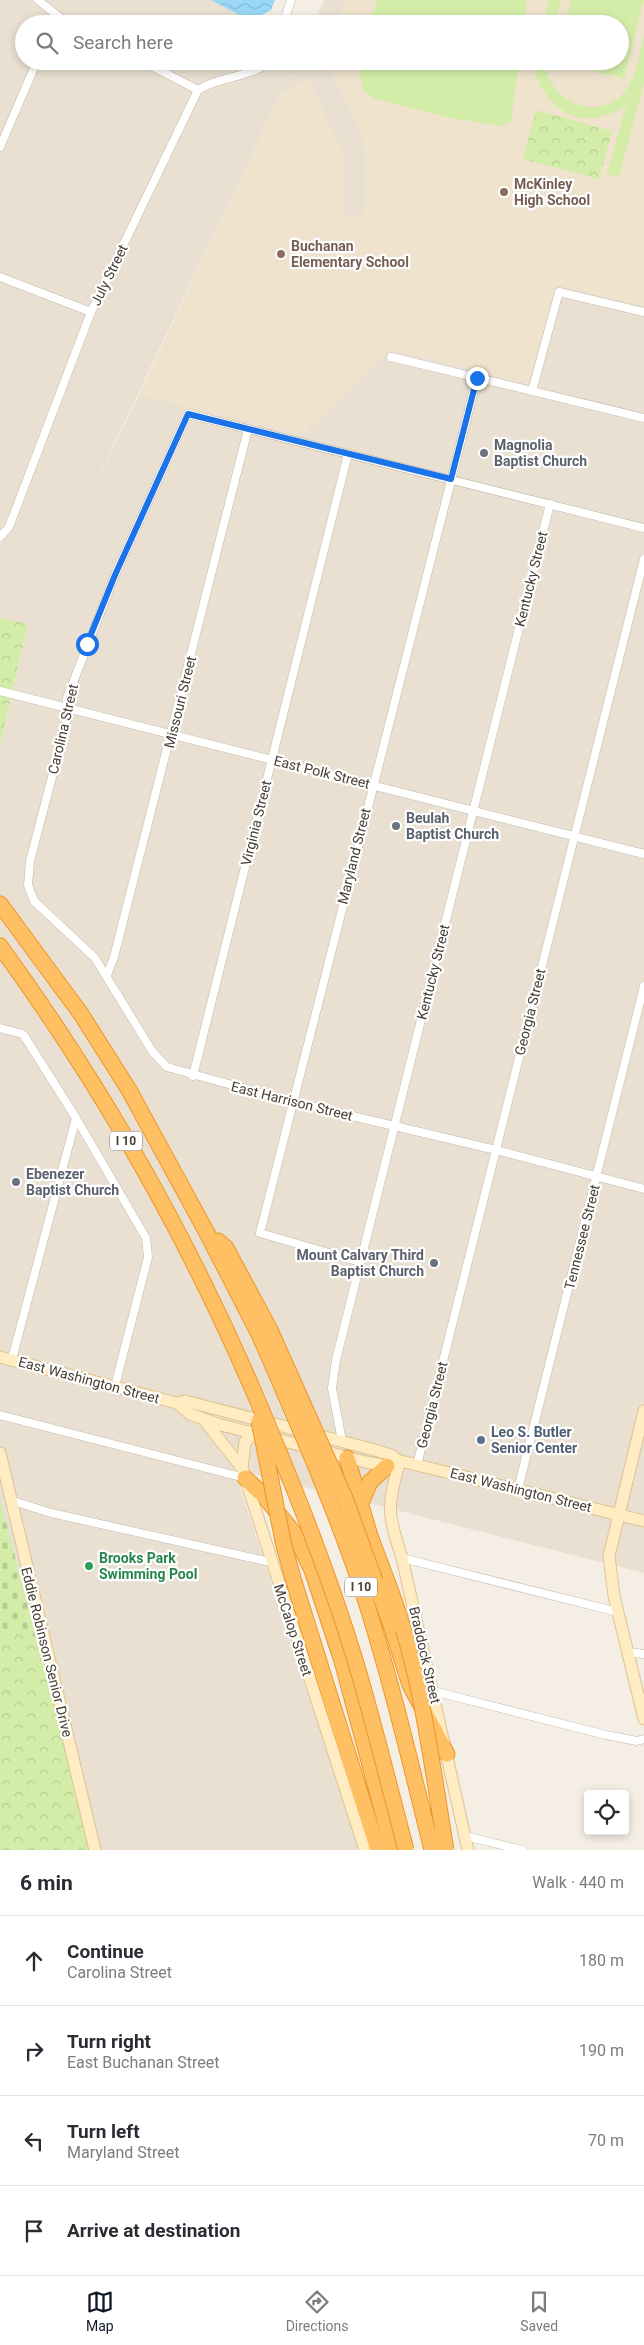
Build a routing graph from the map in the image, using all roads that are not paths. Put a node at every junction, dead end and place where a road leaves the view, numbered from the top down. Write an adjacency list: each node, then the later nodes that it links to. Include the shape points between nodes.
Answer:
1 (38, 0): 3 (street)
2 (291, 0): 4 (street)
3 (51, 15)
4 (286, 15)
5 (33, 70): 9 (street)
6 (159, 70): 8 (street)
7 (256, 70): 8 (street)
8 (198, 90): 11 (street, July Street)
9 (0, 147)
10 (0, 276): 11 (street)
11 (91, 312): 22 (street, July Street, via 9,527)
12 (644, 312): 15 (street, via 559,292)
13 (391, 357): 14 (street)
14 (477, 378): 15 (street); 19 (street, Maryland Street)
15 (532, 391): 16 (street)
16 (644, 418)
17 (248, 429): 18 (street); 25 (street, Carolina Street, via 188,414 101,610 67,698); 26 (street, Missouri Street)
18 (348, 454): 19 (street); 27 (street, Virginia Street)
19 (451, 479): 20 (street); 28 (street, Maryland Street)
20 (550, 504): 21 (street); 29 (street, Kentucky Street)
21 (644, 528)
22 (1, 537)
23 (644, 559): 30 (street, Georgia Street)
24 (0, 690): 25 (street, East Polk Street)
25 (67, 709): 26 (street, East Polk Street); 32 (street, Carolina Street, via 68,716 30,861)
26 (171, 735): 27 (street, East Polk Street); 36 (street, Missouri Street)
27 (272, 760): 28 (street, East Polk Street); 40 (street, Virginia Street)
28 (372, 785): 29 (street, East Polk Street); 41 (street, Maryland Street)
29 (473, 812): 30 (street, East Polk Street); 43 (street, Kentucky Street)
30 (574, 837): 31 (street, East Polk Street); 44 (street, Georgia Street)
31 (644, 854)
32 (28, 885): 36 (street, East Harrison Street, via 34,901 79,942)
33 (0, 904): 48 (highway, I 10, via 81,1014 129,1090 207,1233 226,1248)
34 (0, 946): 39 (highway, I 10)
35 (0, 962): 39 (highway)
36 (107, 975): 40 (street, East Harrison Street, via 160,1061 167,1068)
37 (644, 986): 45 (street, Tennessee Street)
38 (0, 1028): 42 (street, via 23,1034)
39 (62, 1034): 51 (highway, I 10, via 142,1166 191,1258)
40 (193, 1076): 41 (street, East Harrison Street)
41 (293, 1102): 43 (street, East Harrison Street); 47 (street, Maryland Street, via 260,1233)
42 (76, 1118): 50 (street); 52 (street, via 146,1238 148,1257)
43 (394, 1127): 44 (street, East Harrison Street); 47 (street, Kentucky Street)
44 (496, 1150): 45 (street, East Harrison Street); 63 (street, Georgia Street)
45 (597, 1176): 46 (street, East Harrison Street); 65 (street, Tennessee Street)
46 (644, 1189)
47 (360, 1262): 59 (street, Kentucky Street, via 332,1380)
48 (265, 1332): 78 (highway, bridge, via 344,1498 392,1626 410,1685); 85 (highway, I 10, bridge, via 360,1585 397,1708)
49 (0, 1357): 50 (street, East Washington Street)
50 (12, 1360): 52 (street, East Washington Street)
51 (250, 1383): 82 (highway, bridge, via 271,1470 284,1546); 84 (highway, I 10, bridge, via 328,1576 376,1733)
52 (115, 1386): 53 (street, East Washington Street)
53 (178, 1403): 56 (street, via 190,1414); 57 (street, via 184,1401)
54 (644, 1411): 68 (street)
55 (0, 1415): 64 (street)
56 (204, 1420): 58 (street); 64 (street, McCalop Street)
57 (270, 1421): 58 (street); 59 (street)
58 (251, 1434): 61 (street); 64 (street, via 244,1447)
59 (342, 1441): 62 (street, via 391,1455)
60 (0, 1454): 66 (street, Eddie Robinson Senior Drive)
61 (347, 1458): 62 (street); 67 (highway)
62 (395, 1462): 63 (street, East Washington Street); 67 (highway, via 370,1482); 70 (street, Braddock Street, via 390,1511)
63 (417, 1465): 65 (street, East Washington Street)
64 (243, 1473): 71 (street, McCalop Street); 83 (highway, via 294,1532 312,1570 329,1617)
65 (518, 1489): 68 (street, East Washington Street)
66 (10, 1500): 71 (street, via 51,1513); 80 (street, Eddie Robinson Senior Drive)
67 (360, 1505): 86 (highway, bridge, via 403,1624 417,1674)
68 (618, 1514): 69 (street, East Washington Street); 72 (street, via 608,1556)
69 (644, 1520)
70 (402, 1558): 72 (street); 75 (street, Braddock Street)
71 (270, 1562): 81 (street, McCalop Street)
72 (618, 1612): 73 (street)
73 (628, 1652): 74 (street); 76 (street)
74 (644, 1654)
75 (434, 1691): 77 (street, via 606,1735 637,1741); 78 (street, Braddock Street)
76 (644, 1719)
77 (644, 1739)
78 (447, 1754): 79 (street, Braddock Street)
79 (465, 1836): 87 (street, Braddock Street); 88 (street)
80 (95, 1850)
81 (365, 1850)
82 (378, 1850)
83 (393, 1850)
84 (406, 1850)
85 (432, 1850)
86 (446, 1850)
87 (468, 1850)
88 (522, 1850)

